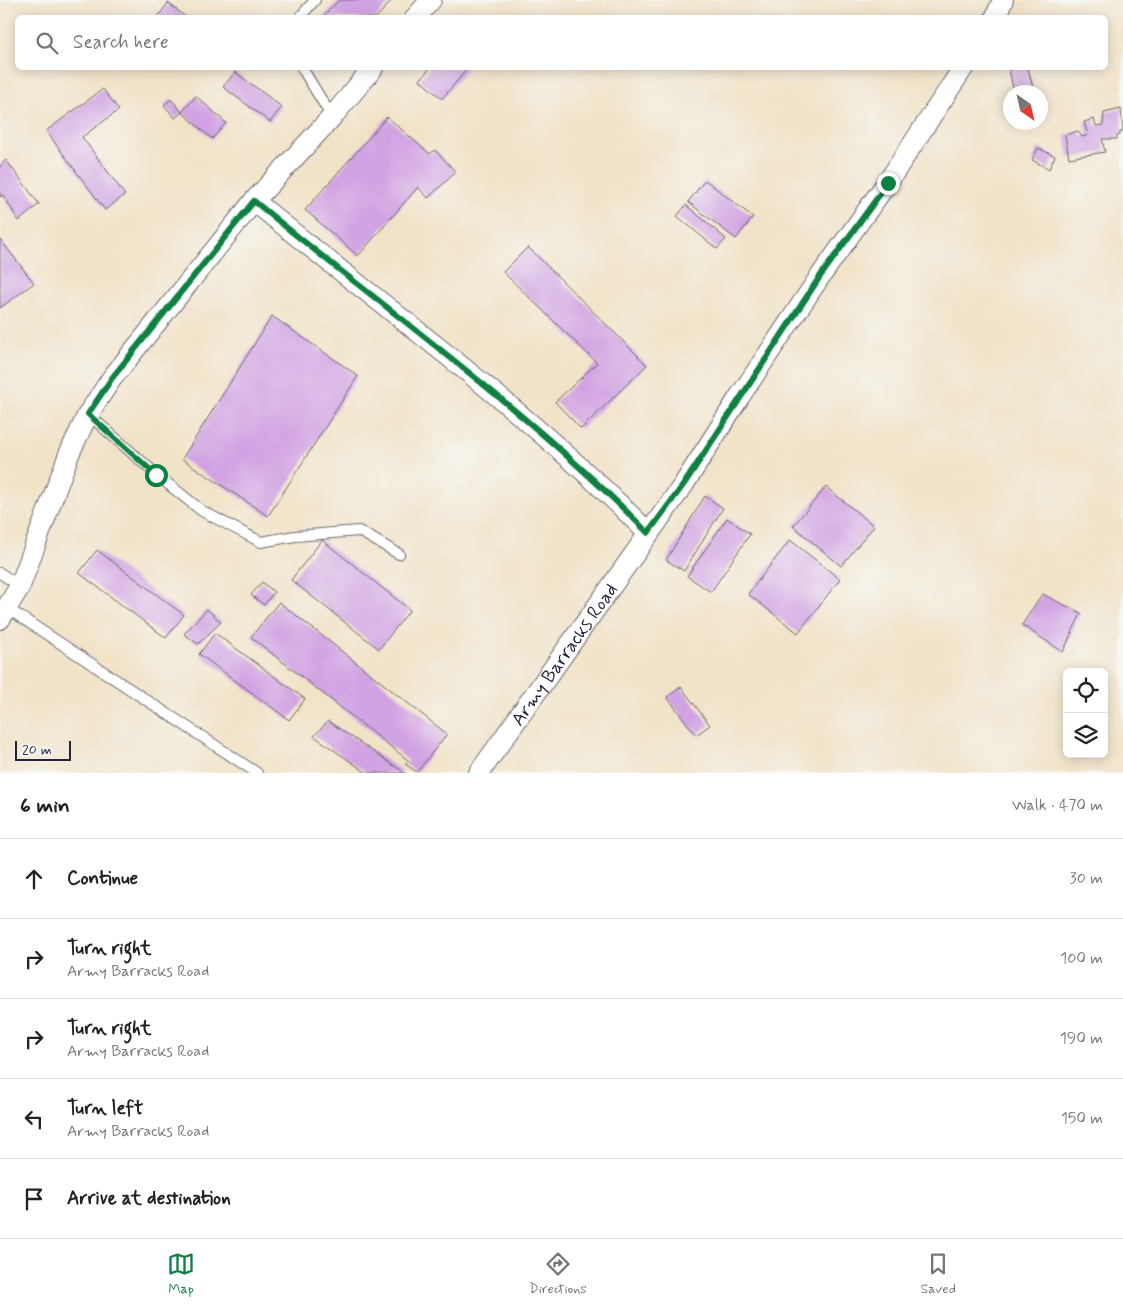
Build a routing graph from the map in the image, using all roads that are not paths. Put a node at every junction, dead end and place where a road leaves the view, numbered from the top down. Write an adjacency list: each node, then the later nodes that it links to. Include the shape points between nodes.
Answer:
1 (315, 0): 4 (lane)
2 (431, 0): 5 (street)
3 (1003, 0): 6 (street)
4 (302, 15)
5 (418, 15)
6 (996, 15)
7 (303, 70): 10 (lane)
8 (371, 70): 10 (street)
9 (962, 70): 13 (street, Army Barracks Road)
10 (332, 117): 11 (street)
11 (254, 201): 12 (street, via 112,378); 13 (street, via 539,429)
12 (88, 414): 14 (lane, via 202,511 261,542 359,531); 16 (street, via 69,454)
13 (648, 533): 19 (street, Army Barracks Road)
14 (399, 554)
15 (0, 573): 16 (lane)
16 (20, 586): 17 (street)
17 (4, 614): 18 (lane)
18 (257, 773)
19 (479, 773)

